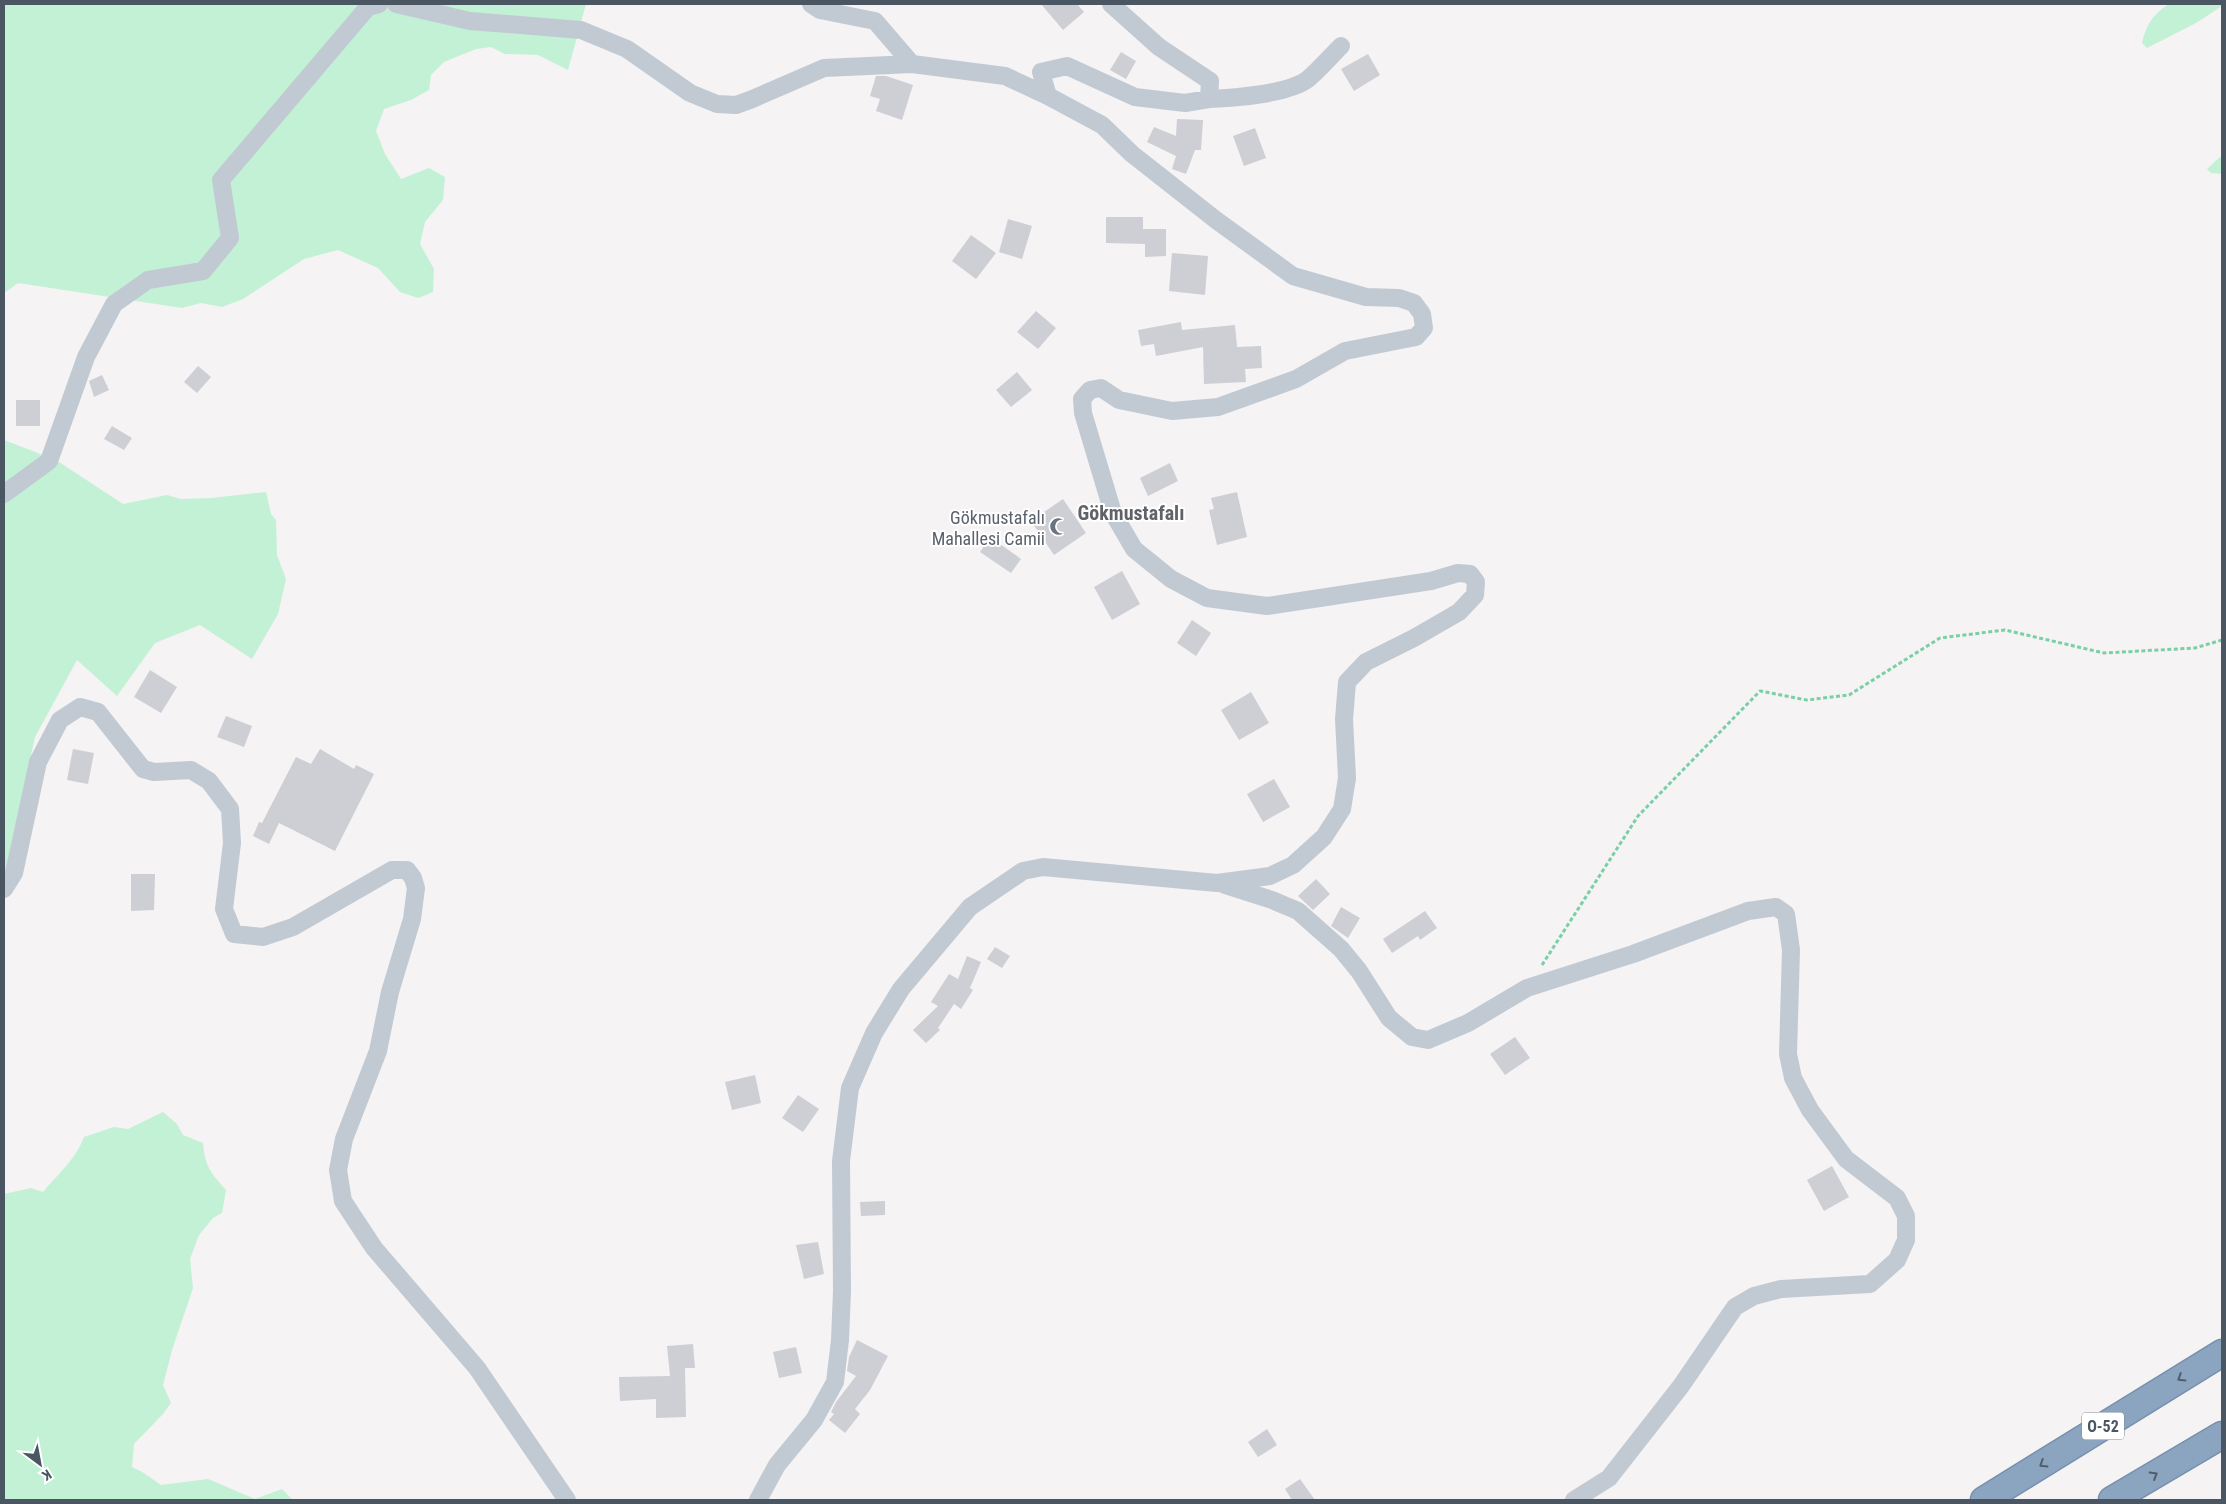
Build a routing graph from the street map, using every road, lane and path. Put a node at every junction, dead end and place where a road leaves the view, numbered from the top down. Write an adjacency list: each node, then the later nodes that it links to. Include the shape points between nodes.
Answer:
1 (378, 4): 9 (street, via 368,7 220,180 230,238 203,271 148,280 114,304 86,357 49,461)
2 (396, 4): 6 (street, via 470,21 581,30 627,49 690,93 717,104 736,105 824,68)
3 (811, 4): 6 (street, via 820,10 875,21)
4 (1111, 4): 8 (street, via 1159,47 1210,81)
5 (1340, 46): 8 (street, via 1306,80 1275,92)
6 (912, 64): 7 (street, via 1005,76)
7 (1048, 96): 8 (street, via 1042,72 1067,66 1135,97 1185,103); 11 (street, via 1102,125 1132,154 1293,276 1366,297 1399,298 1414,303 1422,314 1424,328 1416,337 1345,351 1296,379 1218,407 1172,411 1119,400 1101,388 1090,390 1082,399 1113,513 1134,549 1172,580 1207,598 1267,606 1431,581 1458,573 1470,574 1476,582 1475,595 1459,612 1366,662 1347,682 1344,719 1347,778 1342,809 1324,837 1292,865 1270,876)
8 (1209, 99)
9 (4, 494)
10 (2222, 640): 13 (path, via 2194,648 2104,653 2005,630 1940,638 1848,695 1807,700 1760,691 1638,816)
11 (1217, 883): 13 (street, via 1298,911 1340,949 1359,971 1389,1018 1412,1037 1428,1040 1468,1023); 17 (street, via 1043,867 1023,871 970,907 900,989 874,1032 850,1088 841,1161 842,1291 835,1382 814,1420 777,1465)
12 (4, 889): 16 (street, via 14,873 38,762 60,720 80,707 98,712 143,768 154,772 192,770 209,781 230,809 232,843 224,909 234,934 263,937 293,928 392,870 406,870 416,888 412,919 390,992 378,1051 344,1139 338,1170 342,1202 374,1248 478,1368)
13 (1527, 988): 18 (street, via 1748,911 1776,907 1786,914 1791,950 1788,1054 1793,1078 1810,1110 1846,1159 1898,1198 1906,1216 1906,1240 1897,1260 1870,1284 1782,1289 1754,1296 1735,1307 1681,1386 1609,1478)
14 (2222, 1353): 19 (highway, O-52, one-way to 19)
15 (2222, 1435): 20 (highway, one-way to 15)
16 (567, 1500)
17 (758, 1500)
18 (1574, 1500)
19 (1984, 1500)
20 (2112, 1500)

